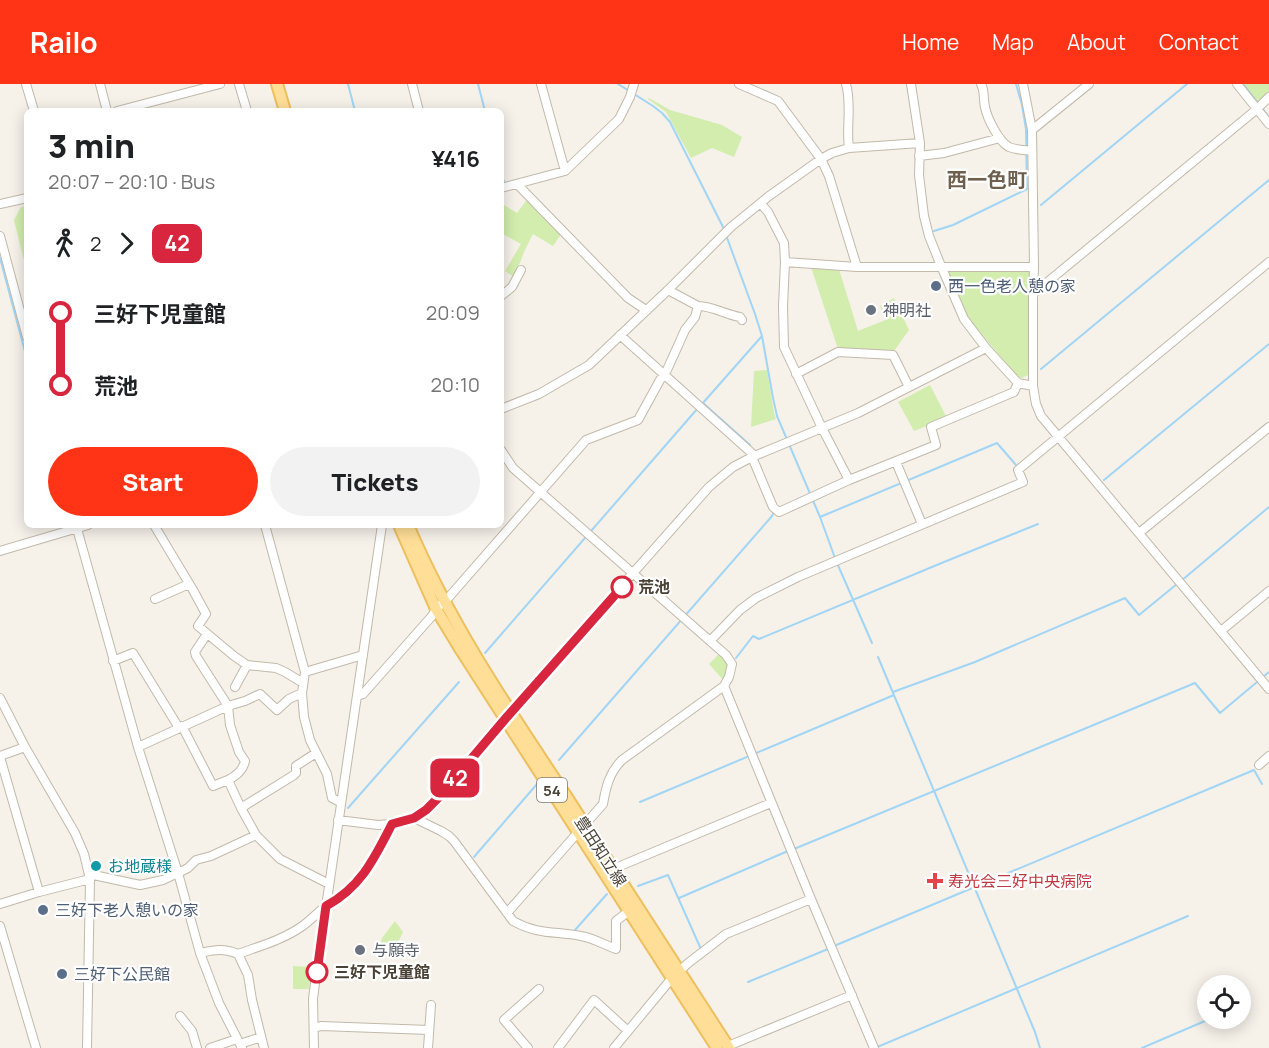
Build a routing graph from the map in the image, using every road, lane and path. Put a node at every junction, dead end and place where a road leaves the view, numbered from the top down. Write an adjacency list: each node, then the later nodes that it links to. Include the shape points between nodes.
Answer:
1 (26, 84): 17 (street)
2 (100, 84): 18 (street)
3 (220, 84): 19 (street)
4 (239, 84): 20 (street)
5 (278, 84): 21 (main road)
6 (412, 84): 22 (street)
7 (541, 84): 32 (street)
8 (634, 84): 32 (street, via 619,118)
9 (739, 84): 31 (street, via 778,102)
10 (846, 84): 28 (street, via 850,99)
11 (911, 84): 27 (street)
12 (981, 84): 26 (street, via 987,116)
13 (1023, 84): 25 (street)
14 (1089, 84): 25 (street)
15 (1237, 84): 23 (street)
16 (1269, 97): 23 (street)
17 (33, 108)
18 (106, 108)
19 (128, 108)
20 (246, 108)
21 (284, 108)
22 (418, 108)
23 (1257, 109): 24 (street); 47 (street)
24 (1269, 124)
25 (1032, 130): 29 (street)
26 (1000, 138): 29 (street, via 1007,146); 30 (street)
27 (920, 143): 28 (street); 30 (street)
28 (849, 148): 31 (street)
29 (1032, 152): 43 (street)
30 (919, 156): 42 (street, via 924,216)
31 (821, 159): 37 (street); 41 (street)
32 (565, 171): 33 (street)
33 (517, 184): 34 (street); 49 (street, via 628,298)
34 (504, 187)
35 (24, 199): 36 (street)
36 (0, 204)
37 (761, 204): 39 (street, via 784,243); 45 (street, via 731,227)
38 (0, 236): 51 (street)
39 (785, 262): 41 (street); 54 (street, via 784,346)
40 (1269, 262): 62 (street)
41 (857, 267): 42 (street)
42 (941, 267): 43 (street); 53 (street, via 964,320)
43 (1034, 267): 47 (street)
44 (521, 270): 46 (street)
45 (668, 290): 48 (street); 49 (street)
46 (504, 294)
47 (1033, 294): 57 (street)
48 (698, 306): 50 (street); 55 (street)
49 (646, 310): 52 (street)
50 (742, 320)
51 (24, 326)
52 (620, 335): 55 (street); 59 (street, via 589,365)
53 (986, 348): 56 (street); 58 (street)
54 (796, 374): 58 (street, via 838,352 893,355); 61 (street)
55 (663, 375): 64 (street); 67 (street, via 638,420 586,440)
56 (1018, 383): 57 (street); 65 (street, via 1014,392 931,427 936,445)
57 (1033, 386): 62 (street, via 1041,417)
58 (909, 387): 61 (street)
59 (504, 408)
60 (1269, 427): 76 (street)
61 (822, 428): 64 (street); 66 (street)
62 (1058, 436): 68 (street, via 1018,470 1023,482); 76 (street)
63 (504, 454): 67 (street)
64 (753, 456): 66 (street, via 773,507 779,512); 78 (street, via 709,487)
65 (896, 462): 66 (street); 68 (street)
66 (849, 480)
67 (540, 492): 78 (street); 82 (street)
68 (922, 524): 85 (street, via 756,598)
69 (70, 528): 77 (street)
70 (77, 528): 87 (street)
71 (156, 528): 79 (street)
72 (266, 528): 89 (street)
73 (382, 528): 86 (street)
74 (401, 528): 82 (main road, 豊田知立線 / 54)
75 (409, 528): 82 (main road, 豊田知立線 / 54)
76 (1139, 533): 83 (street)
77 (0, 551)
78 (633, 574): 85 (street); 98 (street)
79 (189, 584): 81 (street); 84 (street, via 206,614 198,626)
80 (1269, 591): 83 (street)
81 (155, 599)
82 (440, 605): 95 (street, via 392,663); 98 (main road, 豊田知立線 / 54)
83 (1221, 631): 93 (street)
84 (207, 634): 88 (street); 97 (street, via 196,656)
85 (710, 640): 91 (street, via 732,664)
86 (363, 655): 89 (street); 95 (street)
87 (114, 661): 99 (street, via 132,653); 101 (street)
88 (247, 665): 90 (street, via 276,668); 92 (street)
89 (305, 672): 90 (street)
90 (303, 683): 94 (street)
91 (723, 686): 108 (street); 113 (street, via 614,768 603,804)
92 (235, 687)
93 (1269, 689)
94 (302, 693): 97 (street, via 277,710 260,694); 102 (street, via 304,717)
95 (357, 696): 107 (street)
96 (0, 698): 100 (street)
97 (228, 705): 99 (street); 106 (street, via 230,725 245,765)
98 (508, 715): 110 (street, via 439,797); 113 (main road, 豊田知立線 / 54)
99 (180, 727): 101 (street); 106 (street, via 213,786)
100 (25, 747): 104 (street); 117 (street, via 75,833)
101 (138, 747): 116 (street)
102 (316, 753): 107 (street, via 327,774 332,798); 109 (street, via 296,766 297,773)
103 (1269, 756): 105 (street)
104 (0, 757): 119 (street)
105 (1259, 765)
106 (228, 780): 109 (street)
107 (340, 802): 111 (street)
108 (771, 803): 115 (street); 120 (street)
109 (241, 808): 114 (street)
110 (414, 818): 112 (street); 124 (street, via 449,836)
111 (338, 820): 112 (street); 118 (street)
112 (392, 824): 122 (street, via 358,882)
113 (582, 829): 115 (main road, 豊田知立線 / 54); 123 (main road, 豊田知立線 / 54); 124 (street)
114 (256, 835): 116 (street, via 196,860); 118 (street, via 280,859)
115 (613, 869): 128 (main road, 豊田知立線 / 54)
116 (178, 873): 117 (street, via 140,885); 126 (street)
117 (90, 877): 119 (street); 138 (street)
118 (329, 884): 122 (street)
119 (39, 892): 121 (street)
120 (811, 899): 128 (street, via 726,934); 130 (street)
121 (0, 904)
122 (326, 906): 127 (street, via 294,931); 133 (street)
123 (629, 911): 124 (street, via 616,921 616,950 585,936 533,930); 128 (main road, 豊田知立線 / 54)
124 (507, 914)
125 (0, 926): 140 (street)
126 (200, 952): 127 (street, via 227,950); 137 (street)
127 (238, 954): 136 (street, via 248,975)
128 (676, 975): 135 (street); 139 (main road, 豊田知立線 / 54)
129 (539, 989): 146 (street, via 504,1020)
130 (852, 995): 139 (street); 149 (street)
131 (431, 1005): 134 (street)
132 (180, 1016): 141 (street, via 192,1031)
133 (314, 1028): 134 (street); 144 (street)
134 (429, 1030): 145 (street)
135 (628, 1031): 147 (street, via 594,1000); 148 (street)
136 (261, 1037): 137 (street); 143 (street)
137 (240, 1044): 142 (street)
138 (85, 1047)
139 (725, 1047)
140 (36, 1048)
141 (197, 1048)
142 (210, 1048)
143 (264, 1048)
144 (314, 1048)
145 (428, 1048)
146 (528, 1048)
147 (558, 1048)
148 (614, 1048)
149 (874, 1048)

